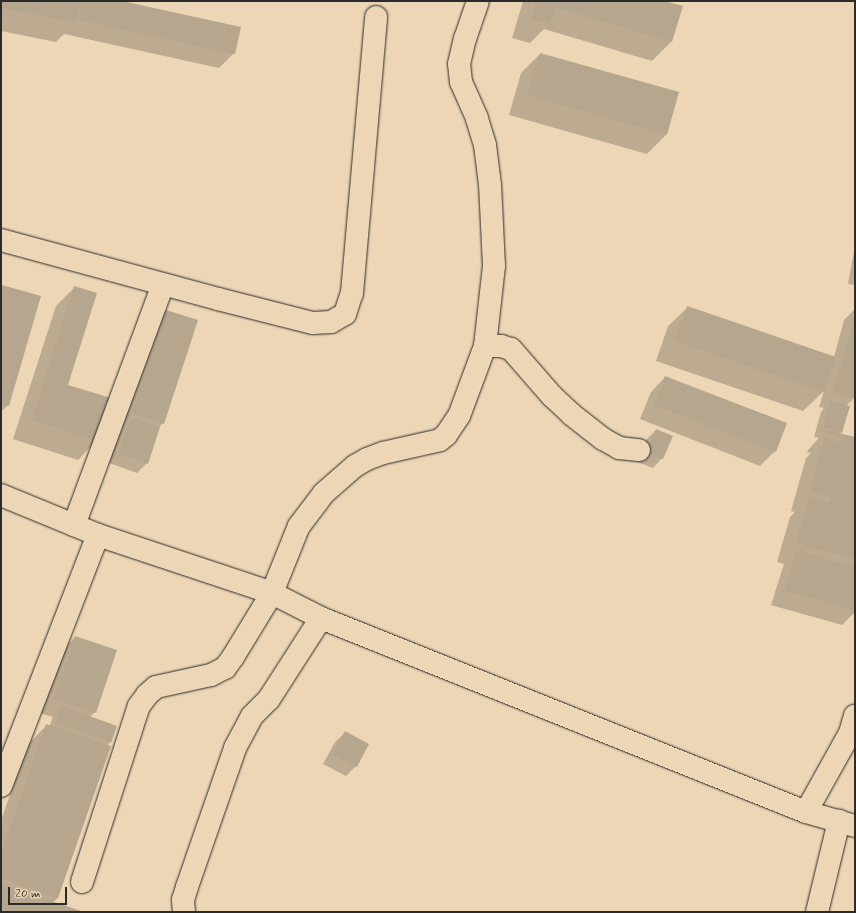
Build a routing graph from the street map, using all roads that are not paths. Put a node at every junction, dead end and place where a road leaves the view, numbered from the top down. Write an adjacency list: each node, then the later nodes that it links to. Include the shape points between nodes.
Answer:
1 (478, 1): 5 (street, via 465,38 460,64 461,82 477,118 485,145 490,185 494,266)
2 (376, 17): 4 (street, via 352,293 345,314 331,322 313,323)
3 (1, 240): 4 (street)
4 (163, 285): 8 (street)
5 (485, 346): 6 (street, via 511,349 571,414 619,448); 10 (street, via 460,416 446,435 440,440 367,459 324,493 299,526)
6 (639, 450)
7 (1, 495): 8 (street)
8 (74, 525): 9 (street)
9 (98, 535): 10 (street); 13 (street)
10 (272, 592): 11 (street); 16 (street, via 224,668 211,675 156,687 139,706)
11 (321, 618): 14 (street); 17 (street, via 269,699 252,716 235,748 187,887)
12 (855, 716): 14 (street, via 850,733)
13 (1, 786)
14 (806, 812): 15 (street)
15 (847, 823): 18 (street)
16 (82, 882)
17 (184, 912)
18 (818, 912)

